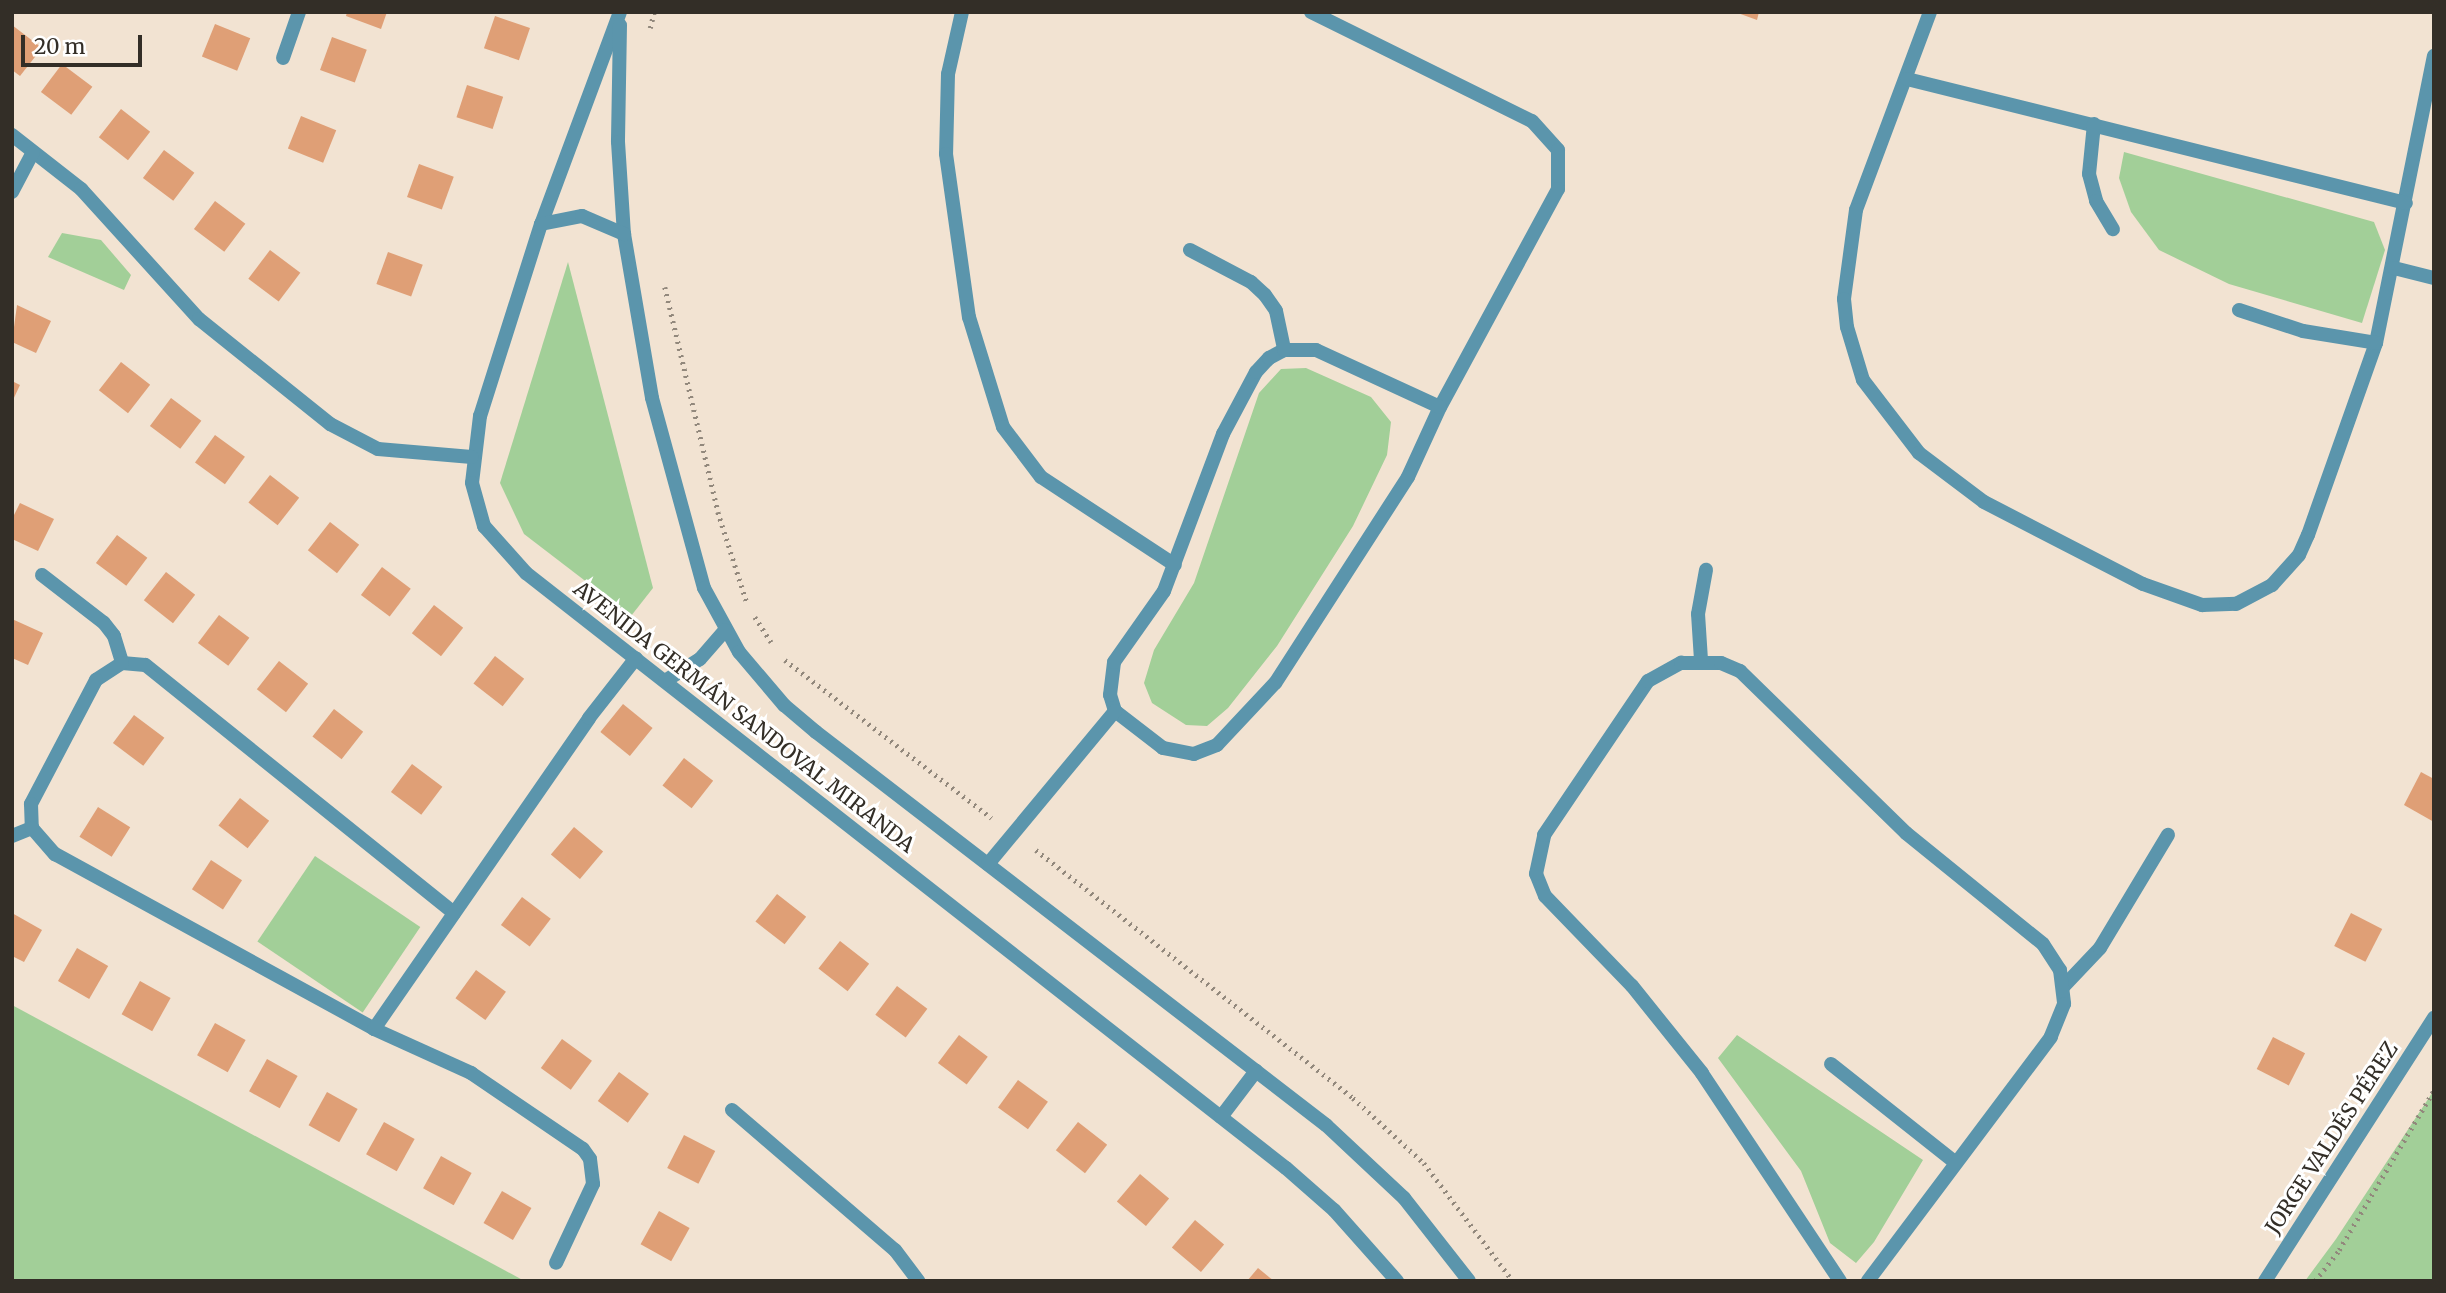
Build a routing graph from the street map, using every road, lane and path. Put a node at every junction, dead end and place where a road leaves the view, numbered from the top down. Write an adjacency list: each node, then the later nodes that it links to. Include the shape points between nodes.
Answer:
1 (299, 12): 9 (street)
2 (654, 12): 7 (path)
3 (962, 12): 28 (street, via 948,74 946,154 969,317 1003,426 1041,477)
4 (1311, 12): 26 (street, via 1532,121 1558,150 1558,189)
5 (1930, 12): 10 (street)
6 (620, 13): 16 (street, AVENIDA GERMÁN SANDOVAL MIRANDA); 18 (street, AVENIDA GERMÁN SANDOVAL MIRANDA, via 618,142)
7 (648, 34)
8 (2434, 56): 15 (street)
9 (283, 58)
10 (1907, 79): 11 (street); 24 (street, via 1856,210 1845,271 1847,327 1863,380 1878,404 1919,453 1984,502 2144,584 2185,600 2218,606 2255,596 2287,571 2299,555)
11 (2094, 124): 15 (street); 17 (street, via 2089,174 2096,201)
12 (12, 135): 13 (street)
13 (33, 152): 14 (street); 27 (street, via 108,216 199,318 330,424 378,449)
14 (12, 192)
15 (2406, 203): 20 (street)
16 (541, 224): 18 (street, via 582,216); 27 (street, AVENIDA GERMÁN SANDOVAL MIRANDA, via 480,416)
17 (2113, 229)
18 (624, 234): 31 (street, AVENIDA GERMÁN SANDOVAL MIRANDA, via 668,472 704,588)
19 (1190, 250): 25 (street, via 1251,282 1265,295 1276,311)
20 (2394, 268): 22 (street); 24 (street)
21 (662, 272): 38 (path, via 682,374 748,606 772,644 827,695)
22 (2434, 278)
23 (2239, 310): 24 (street, via 2302,331)
24 (2376, 343)
25 (1284, 350): 26 (street, via 1316,350); 28 (street, via 1256,372 1223,434)
26 (1440, 407): 36 (street, via 1408,477 1340,587 1275,683 1226,737 1206,751 1178,754 1163,748)
27 (472, 457): 32 (street, AVENIDA GERMÁN SANDOVAL MIRANDA, via 477,508 494,541 526,573)
28 (1175, 565): 36 (street, via 1149,616 1114,662 1110,695)
29 (1706, 570): 33 (street, via 1698,614)
30 (42, 575): 34 (street, via 104,623 114,636)
31 (725, 630): 35 (street, via 700,659); 41 (street, AVENIDA GERMÁN SANDOVAL MIRANDA, via 784,705)
32 (636, 659): 35 (street, AVENIDA GERMÁN SANDOVAL MIRANDA); 42 (street)
33 (1700, 660): 43 (street, via 1740,671 1756,684 1906,834 2043,944 2060,970); 57 (street, via 1664,669 1648,681 1544,835 1536,874 1545,896 1632,986 1702,1073)
34 (122, 663): 37 (street, via 96,680 34,793); 42 (street, via 155,671)
35 (665, 681): 50 (street, AVENIDA GERMÁN SANDOVAL MIRANDA)
36 (1115, 711): 38 (street)
37 (32, 828): 40 (street); 45 (street, via 55,854)
38 (1014, 834): 41 (street); 56 (path, via 1353,1098 1424,1163)
39 (2168, 835): 43 (street, via 2100,948)
40 (12, 836)
41 (988, 864): 47 (street, AVENIDA GERMÁN SANDOVAL MIRANDA)
42 (454, 913): 45 (street)
43 (2064, 986): 51 (street, via 2062,1013 2050,1037)
44 (2434, 1018): 59 (street, JORGE VALDÉS PÉREZ)
45 (374, 1029): 52 (street, via 471,1073 583,1149 593,1171 593,1184)
46 (1831, 1064): 51 (street)
47 (1256, 1072): 50 (street); 55 (street, AVENIDA GERMÁN SANDOVAL MIRANDA, via 1366,1160 1413,1208)
48 (2434, 1090): 60 (path, via 2339,1251)
49 (732, 1110): 53 (street, via 895,1250)
50 (1221, 1117): 54 (street, AVENIDA GERMÁN SANDOVAL MIRANDA, via 1334,1210)
51 (1956, 1163): 58 (street)
52 (556, 1263)
53 (918, 1281)
54 (1397, 1281)
55 (1469, 1281)
56 (1513, 1281)
57 (1840, 1281)
58 (1868, 1281)
59 (2265, 1281)
60 (2315, 1281)

